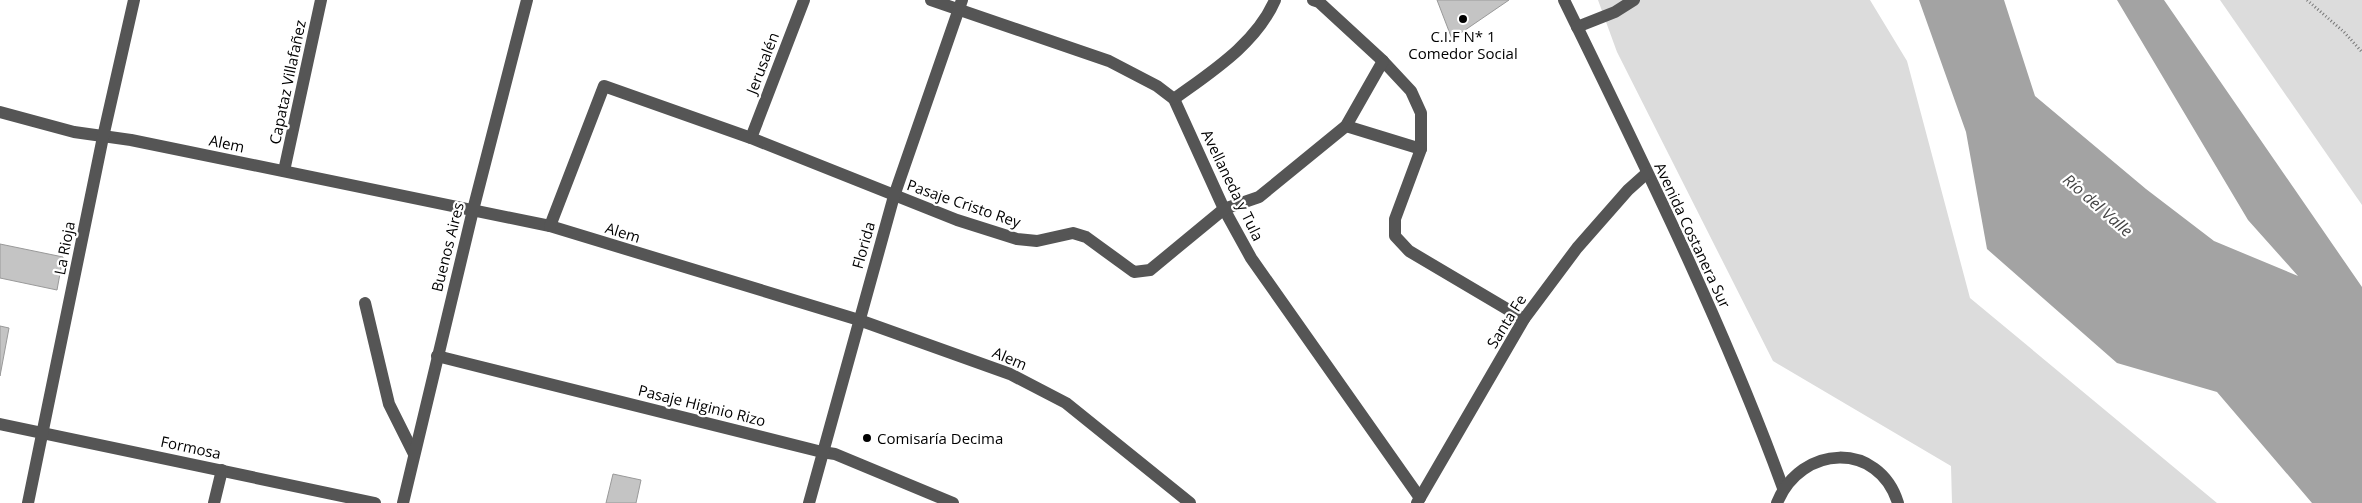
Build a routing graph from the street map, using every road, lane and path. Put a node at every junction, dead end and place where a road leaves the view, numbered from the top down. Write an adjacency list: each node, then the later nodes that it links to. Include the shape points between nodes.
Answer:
1 (134, 0): 18 (street, La Rioja)
2 (321, 0): 21 (street, Capataz Villafañez)
3 (527, 0): 25 (street, Buenos Aires)
4 (804, 0): 19 (street, Jerusalén)
5 (932, 0): 11 (street, Avellaneda y Tula)
6 (1274, 0): 15 (street, via 1268,16 1228,60)
7 (1313, 0): 14 (street)
8 (1564, 0): 12 (street, Avenida Costanera Sur)
9 (1634, 0): 12 (street, via 1615,12)
10 (2307, 0): 13 (path)
11 (961, 4): 15 (street, Avellaneda y Tula, via 1109,61 1157,86); 23 (street, Florida)
12 (1577, 27): 22 (street, Avenida Costanera Sur)
13 (2362, 52)
14 (1383, 61): 17 (street, Pasaje Cristo Rey); 20 (street, via 1411,91 1421,113)
15 (1174, 99): 24 (street, Avellaneda y Tula)
16 (0, 112): 18 (street, Alem, via 74,132)
17 (1346, 126): 20 (street); 24 (street, Pasaje Cristo Rey, via 1259,197)
18 (103, 136): 21 (street, Alem); 32 (street, La Rioja)
19 (751, 138): 23 (street, Pasaje Cristo Rey); 26 (street, Pasaje Cristo Rey, via 604,86)
20 (1421, 149): 28 (street, via 1395,219 1395,236 1409,251)
21 (284, 171): 25 (street, Alem)
22 (1646, 173): 28 (street, Santa Fe, via 1577,248); 36 (street, Avenida Costanera Sur, via 1716,322)
23 (894, 196): 24 (street, Pasaje Cristo Rey, via 1017,239 1037,241 1073,233 1086,237 1134,272 1150,270); 29 (street, Florida)
24 (1224, 209): 37 (street, Avellaneda y Tula, via 1251,258)
25 (474, 210): 26 (street, Alem); 30 (street, Buenos Aires)
26 (550, 226): 29 (street, Alem)
27 (366, 303): 34 (street, via 389,404)
28 (1524, 319): 37 (street, Santa Fe)
29 (859, 320): 33 (street, Florida); 44 (street, Alem, via 1010,374 1066,403)
30 (437, 356): 33 (street, Pasaje Higinio Rizo); 34 (street, Buenos Aires)
31 (0, 424): 32 (street, Formosa)
32 (43, 433): 35 (street, Formosa); 38 (street, La Rioja)
33 (822, 452): 42 (street, Florida); 43 (street, Pasaje Higinio Rizo, via 835,454)
34 (414, 454): 41 (street, Buenos Aires)
35 (222, 470): 39 (street); 40 (street, Formosa)
36 (1784, 488): 45 (street); 46 (street, via 1801,469 1813,463 1825,459 1851,459 1863,463 1884,478)
37 (1418, 500)
38 (28, 503)
39 (214, 503)
40 (375, 503)
41 (402, 503)
42 (809, 503)
43 (953, 503)
44 (1190, 503)
45 (1777, 503)
46 (1898, 503)

